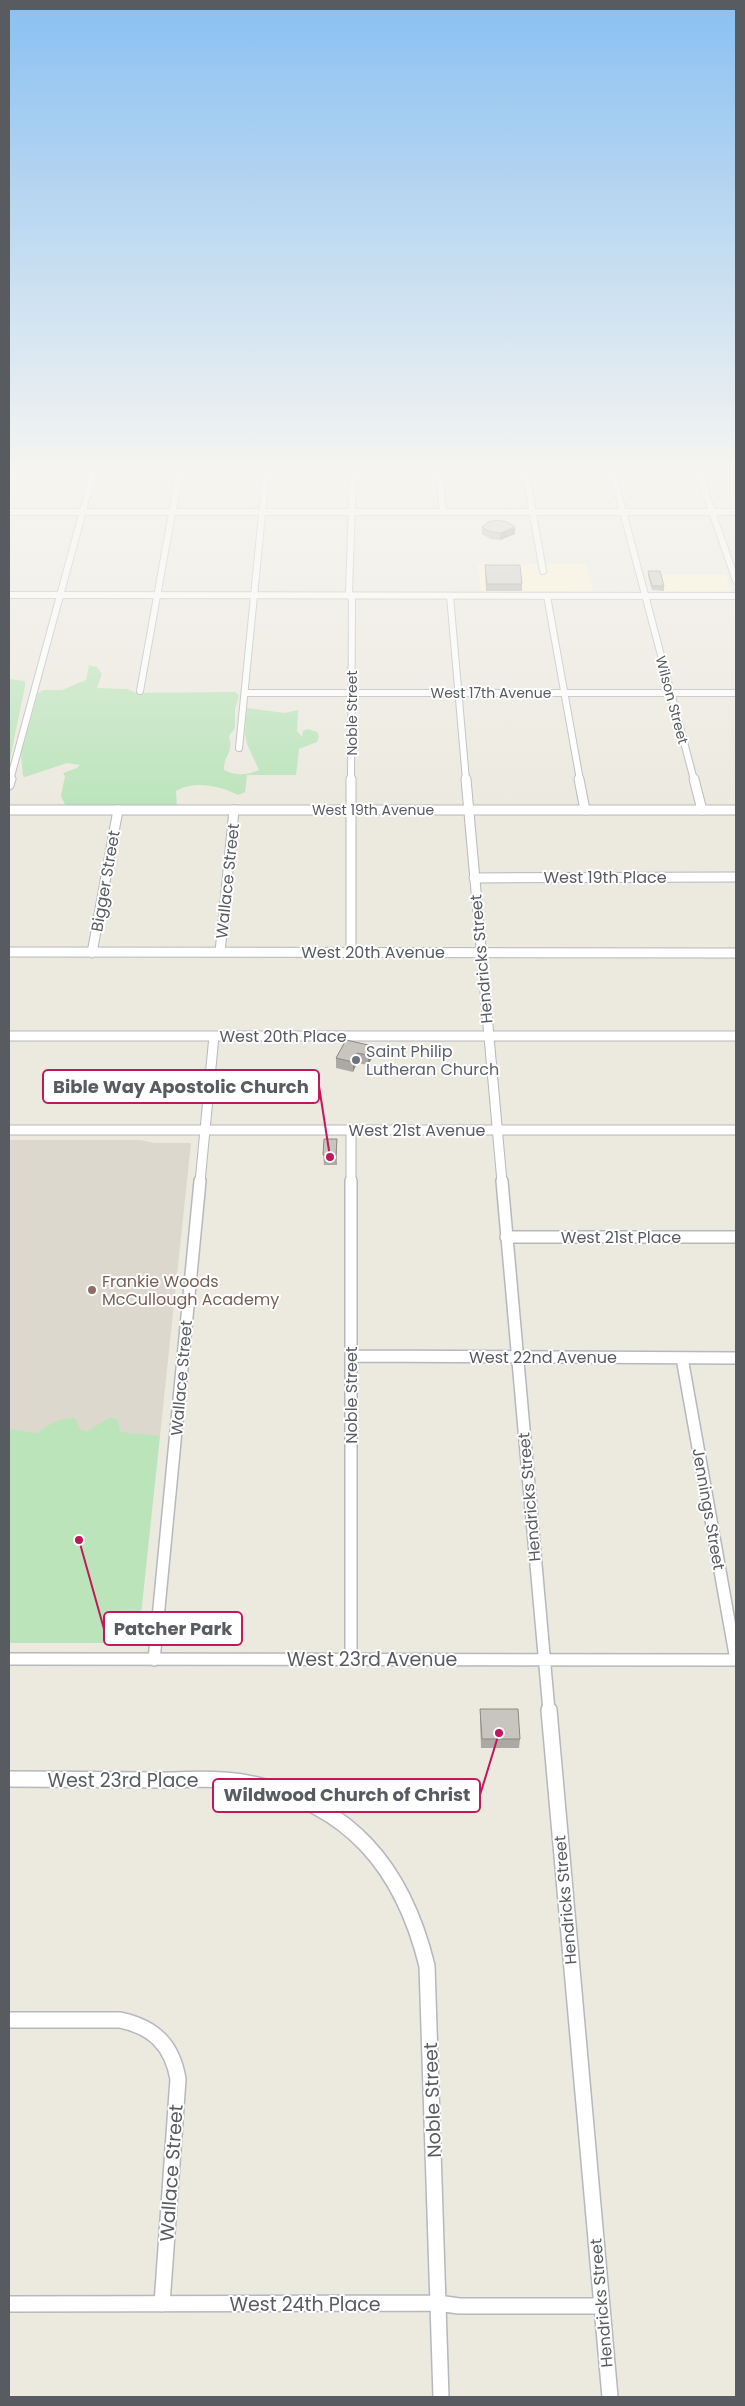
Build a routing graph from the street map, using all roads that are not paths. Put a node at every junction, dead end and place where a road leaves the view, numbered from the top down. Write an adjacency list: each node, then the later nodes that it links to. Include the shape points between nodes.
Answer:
1 (62, 586): 7 (street)
2 (159, 586): 8 (street)
3 (256, 586): 9 (street)
4 (351, 586): 10 (street, Noble Street)
5 (641, 586): 13 (street, Wilson Street)
6 (9, 596): 7 (main road)
7 (59, 596): 8 (main road); 23 (street)
8 (157, 596): 9 (main road); 15 (street)
9 (255, 596): 10 (main road); 16 (street)
10 (351, 596): 11 (main road); 17 (street, Noble Street)
11 (450, 596): 12 (main road); 18 (street, Hendricks Street)
12 (547, 596): 13 (main road); 21 (street)
13 (644, 596): 14 (main road); 19 (street, Wilson Street)
14 (736, 596)
15 (140, 691)
16 (245, 693): 17 (street, West 17th Avenue); 22 (street)
17 (352, 693): 18 (street, West 17th Avenue); 27 (street, Noble Street)
18 (458, 693): 21 (street, West 17th Avenue); 28 (street, Hendricks Street)
19 (671, 693): 20 (street, West 17th Avenue); 21 (street, West 17th Avenue); 30 (street, Wilson Street)
20 (736, 693)
21 (564, 694): 29 (street)
22 (239, 748)
23 (9, 785)
24 (9, 810): 25 (street, West 19th Avenue)
25 (118, 810): 26 (street, West 19th Avenue); 35 (street, Bigger Street)
26 (234, 810): 27 (street, West 19th Avenue); 36 (street, Wallace Street)
27 (352, 810): 28 (street, West 19th Avenue); 37 (street, Noble Street)
28 (468, 810): 29 (street, West 19th Avenue); 33 (street, Hendricks Street)
29 (585, 810): 30 (street, West 19th Avenue)
30 (702, 810): 31 (street, West 19th Avenue)
31 (736, 810)
32 (736, 877): 33 (street, West 19th Place)
33 (474, 878): 38 (street, Hendricks Street)
34 (9, 952): 35 (street, West 20th Avenue)
35 (92, 952): 36 (street, West 20th Avenue)
36 (220, 952): 37 (street, West 20th Avenue)
37 (351, 952): 38 (street, West 20th Avenue)
38 (480, 952): 39 (street, West 20th Avenue); 42 (street, Hendricks Street)
39 (736, 953)
40 (9, 1036): 41 (street, West 20th Place)
41 (214, 1036): 42 (street, West 20th Place); 45 (street, Wallace Street)
42 (488, 1036): 43 (street, West 20th Place); 47 (street, Hendricks Street)
43 (736, 1036)
44 (9, 1130): 45 (street, West 21st Avenue)
45 (205, 1130): 46 (street, West 21st Avenue); 58 (street, Wallace Street)
46 (351, 1130): 47 (street, West 21st Avenue); 51 (street, Noble Street)
47 (496, 1130): 48 (street, West 21st Avenue); 49 (street, Hendricks Street)
48 (736, 1130)
49 (506, 1237): 50 (street, West 21st Place); 52 (street, Hendricks Street)
50 (736, 1237)
51 (351, 1356): 52 (street, West 22nd Avenue); 56 (street, Noble Street)
52 (517, 1357): 53 (street, West 22nd Avenue); 57 (street, Hendricks Street)
53 (682, 1358): 54 (street, West 22nd Avenue); 59 (street, Jennings Street)
54 (736, 1358)
55 (9, 1659): 58 (street, West 23rd Avenue)
56 (351, 1659): 57 (street, West 23rd Avenue); 58 (street, West 23rd Avenue)
57 (543, 1659): 59 (street, West 23rd Avenue); 66 (street, Hendricks Street)
58 (154, 1660)
59 (736, 1660)
60 (9, 1779): 61 (street, West 23rd Place, via 246,1783 299,1800)
61 (348, 1827): 63 (street, Noble Street, via 389,1871 410,1909 423,1946 428,1987)
62 (9, 2020): 65 (street, Wallace Street, via 128,2021 147,2027 167,2045 178,2079)
63 (438, 2303): 65 (street, West 24th Place); 66 (street, West 24th Place, via 459,2306); 67 (street, Noble Street)
64 (9, 2304): 65 (street, West 24th Place)
65 (162, 2304)
66 (602, 2306): 68 (street, Hendricks Street)
67 (441, 2397)
68 (610, 2397)

